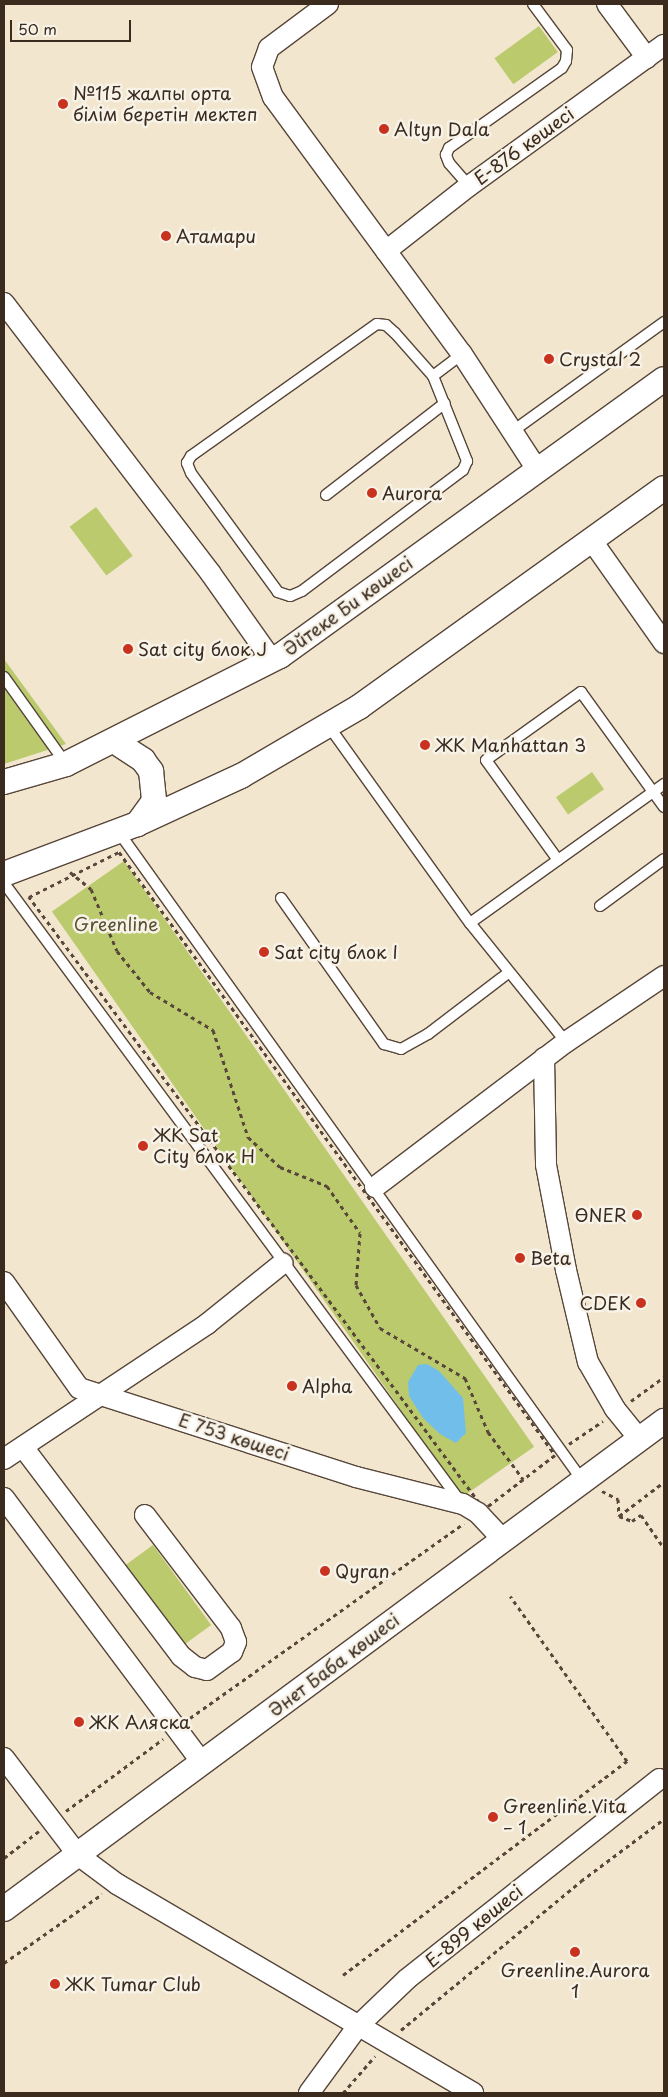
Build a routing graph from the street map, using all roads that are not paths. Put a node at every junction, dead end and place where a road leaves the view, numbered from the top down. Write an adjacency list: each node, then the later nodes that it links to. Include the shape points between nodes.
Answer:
1 (328, 4): 7 (street, via 269,48 262,67 273,97)
2 (533, 4): 6 (lane, via 568,50 566,61 562,68 449,148 446,155 449,163)
3 (607, 4): 5 (street)
4 (664, 45): 5 (street, Е-876 көшесі)
5 (647, 58): 6 (street, Е-876 көшесі)
6 (468, 186): 7 (street, Е-876 көшесі)
7 (386, 251): 10 (street)
8 (4, 303): 20 (street, via 211,574)
9 (664, 322): 14 (lane)
10 (462, 354): 11 (lane); 14 (street)
11 (433, 376): 13 (lane); 13 (lane, via 395,332 386,325 377,324 191,456 187,463 278,592 290,596 302,591 464,470 466,453)
12 (664, 379): 15 (street, Әйтеке Би көшесі)
13 (444, 403): 17 (lane)
14 (513, 431): 15 (street)
15 (538, 471): 20 (street, Әйтеке Би көшесі)
16 (664, 488): 18 (street)
17 (326, 495)
18 (592, 541): 19 (street); 22 (street, via 359,707)
19 (664, 643)
20 (272, 660): 23 (street, Әйтеке Би көшесі)
21 (4, 677): 24 (lane)
22 (328, 725): 29 (street, via 241,776); 36 (lane)
23 (114, 741): 24 (street, Әйтеке Би көшесі); 29 (street, via 143,760 151,770 154,801)
24 (66, 764): 25 (street, Әйтеке Би көшесі)
25 (4, 782)
26 (664, 784): 27 (lane)
27 (653, 792): 28 (lane); 31 (lane); 31 (lane, via 580,692 486,760)
28 (664, 806)
29 (128, 828): 32 (street); 41 (lane)
30 (664, 859): 35 (lane)
31 (558, 860): 36 (lane)
32 (4, 874)
33 (4, 883): 42 (lane)
34 (281, 898): 37 (lane, via 384,1044 401,1048 428,1034)
35 (600, 906)
36 (470, 923): 37 (lane)
37 (508, 973): 39 (lane)
38 (664, 976): 39 (street)
39 (566, 1042): 40 (street)
40 (544, 1058): 41 (street); 46 (street, via 546,1165 588,1362 615,1409)
41 (375, 1187): 49 (lane)
42 (283, 1263): 44 (street, via 207,1324); 51 (lane)
43 (4, 1282): 44 (street, Е 753 көшесі, via 79,1388)
44 (101, 1396): 47 (street); 51 (street, Е 753 көшесі, via 356,1477)
45 (664, 1420): 46 (street, Әнет Баба көшесі)
46 (639, 1439): 49 (street, Әнет Баба көшесі)
47 (23, 1447): 48 (street); 52 (street, via 181,1656 194,1667 207,1670 232,1652 236,1642 231,1628)
48 (4, 1460)
49 (582, 1480): 53 (street, Әнет Баба көшесі)
50 (4, 1498): 55 (street)
51 (475, 1509): 53 (street)
52 (145, 1515)
53 (502, 1539): 55 (street, Әнет Баба көшесі)
54 (4, 1758): 57 (street)
55 (202, 1763): 57 (street, Әнет Баба көшесі)
56 (659, 1779): 59 (street, Е-899 көшесі, via 407,1979)
57 (78, 1855): 58 (street, Әнет Баба көшесі); 59 (street, via 117,1884)
58 (4, 1909)
59 (358, 2026): 60 (street, Е-899 көшесі); 61 (street)
60 (308, 2093)
61 (473, 2093)

